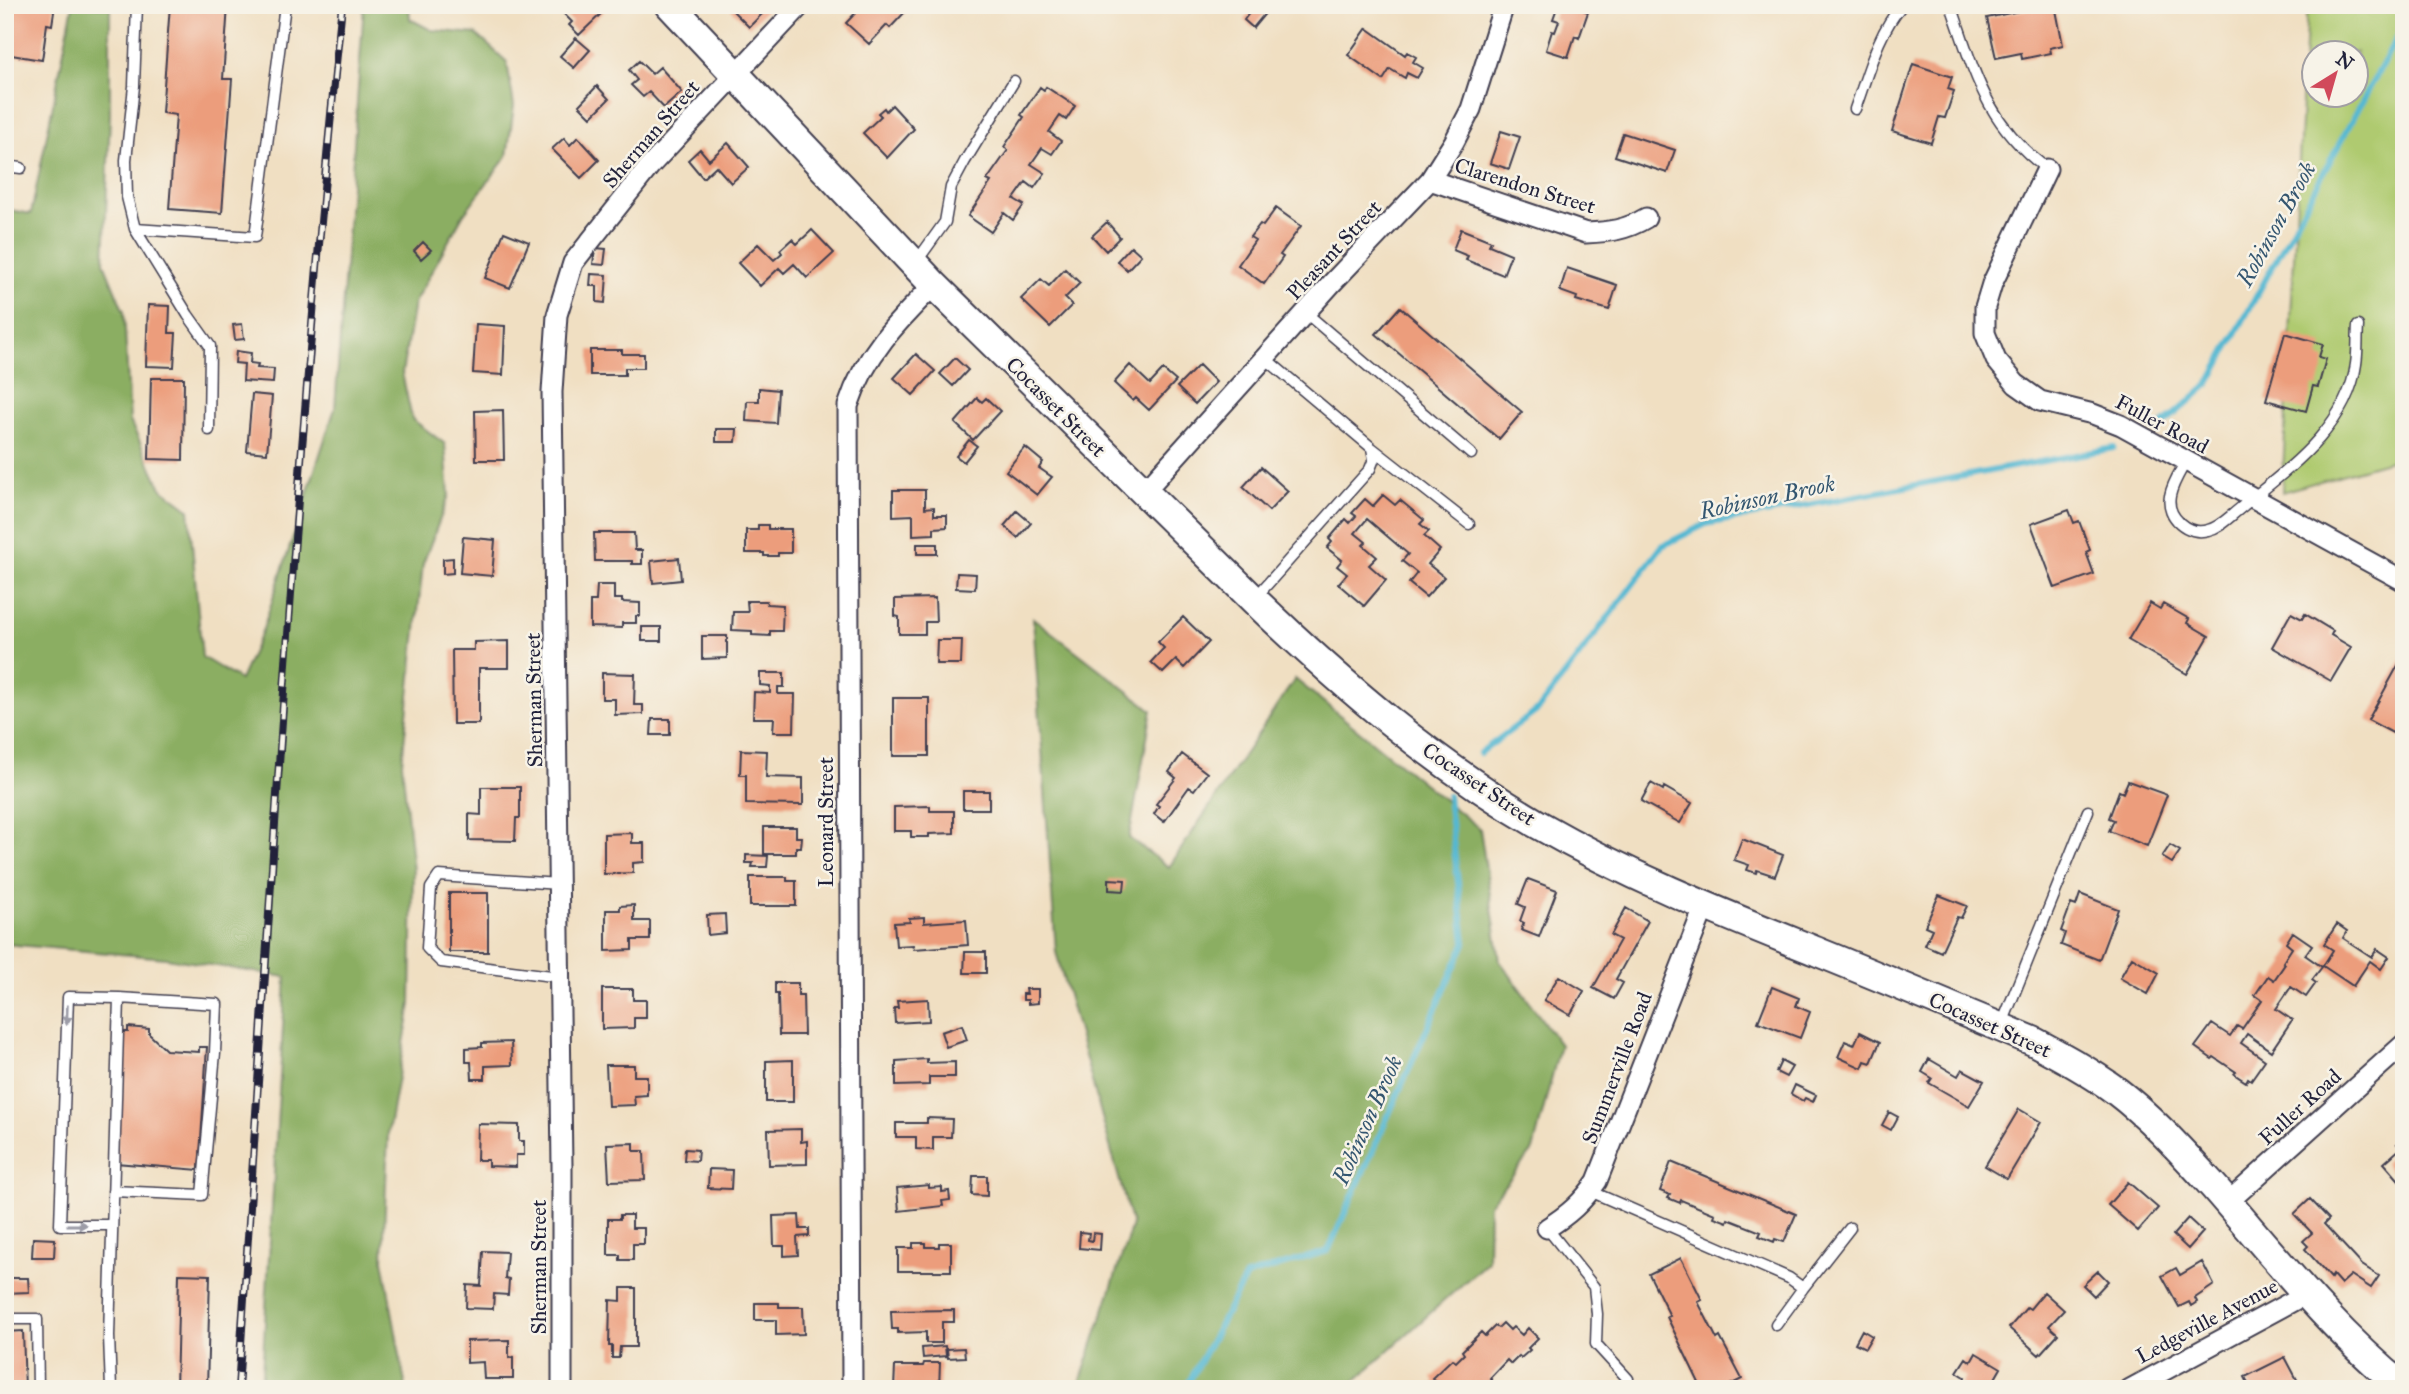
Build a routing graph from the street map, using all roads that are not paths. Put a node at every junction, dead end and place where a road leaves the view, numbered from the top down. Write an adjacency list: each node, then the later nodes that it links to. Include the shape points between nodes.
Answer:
1 (137, 5): 16 (lane, via 126,160 127,197)
2 (285, 5): 16 (lane, via 255,237)
3 (670, 5): 8 (main road, Cocasset Street)
4 (801, 5): 8 (street, Sherman Street)
5 (1504, 5): 14 (street, Pleasant Street, via 1471,108)
6 (1902, 5): 10 (lane, via 1880,39)
7 (1951, 5): 13 (lane, Fuller Road, via 1979,88 1993,113)
8 (735, 74): 17 (main road, Cocasset Street); 32 (street, Sherman Street, via 649,167 573,263 557,315 552,392)
9 (1014, 81): 17 (lane, via 951,187 945,222)
10 (1855, 109)
11 (5, 166): 12 (lane)
12 (21, 168)
13 (2047, 169): 25 (street, Fuller Road, via 1985,307 1985,333 1996,360 2016,384 2040,401 2121,425)
14 (1430, 180): 15 (street, Clarendon Street, via 1586,233 1629,228); 19 (street, Pleasant Street)
15 (1646, 218)
16 (135, 229): 22 (lane, via 210,346)
17 (914, 264): 18 (main road, Cocasset Street)
18 (934, 285): 26 (main road, Cocasset Street); 54 (street, Leonard Street, via 890,329 848,405)
19 (1306, 313): 21 (street, Pleasant Street); 24 (lane)
20 (2358, 326): 27 (lane, via 2356,366 2344,402 2323,436)
21 (1265, 358): 23 (lane); 26 (street, Pleasant Street)
22 (209, 430)
23 (1372, 448): 28 (lane); 30 (lane, via 1370,469)
24 (1471, 454)
25 (2186, 461): 27 (street, Fuller Road); 27 (lane, via 2169,502 2183,526 2208,531)
26 (1143, 493): 30 (main road, Cocasset Street)
27 (2252, 498): 29 (street, Fuller Road)
28 (1469, 524)
29 (2404, 581)
30 (1254, 600): 33 (main road, Cocasset Street, via 1350,689 1450,768 1577,846)
31 (2088, 811): 36 (lane)
32 (559, 884): 34 (street, Sherman Street); 34 (lane, via 439,876 430,888 427,948 440,962)
33 (1704, 908): 36 (main road, Cocasset Street); 39 (street, Summerville Road)
34 (560, 976): 53 (street, Sherman Street)
35 (119, 998): 38 (lane); 38 (lane, via 217,1004 202,1195); 41 (lane, one-way to 41, via 68,997 60,1225)
36 (2001, 1028): 40 (main road, Cocasset Street, via 2075,1063 2115,1090 2181,1151)
37 (2404, 1044): 40 (street, Fuller Road)
38 (113, 1191): 41 (lane)
39 (1590, 1191): 42 (street, Summerville Road, via 1570,1214); 44 (lane)
40 (2227, 1203): 45 (main road, Cocasset Street)
41 (112, 1226): 52 (lane)
42 (1547, 1228): 49 (lane, via 1594,1287 1596,1344)
43 (1850, 1228): 44 (lane)
44 (1803, 1287): 47 (lane)
45 (2306, 1294): 48 (main road, Cocasset Street); 55 (street, Ledgeville Avenue)
46 (5, 1319): 51 (lane, via 37,1319)
47 (1776, 1325)
48 (2377, 1378): 50 (main road, Cocasset Street)
49 (1628, 1379)
50 (2404, 1388)
51 (38, 1389)
52 (111, 1389)
53 (562, 1389)
54 (852, 1389)
55 (2130, 1389)

